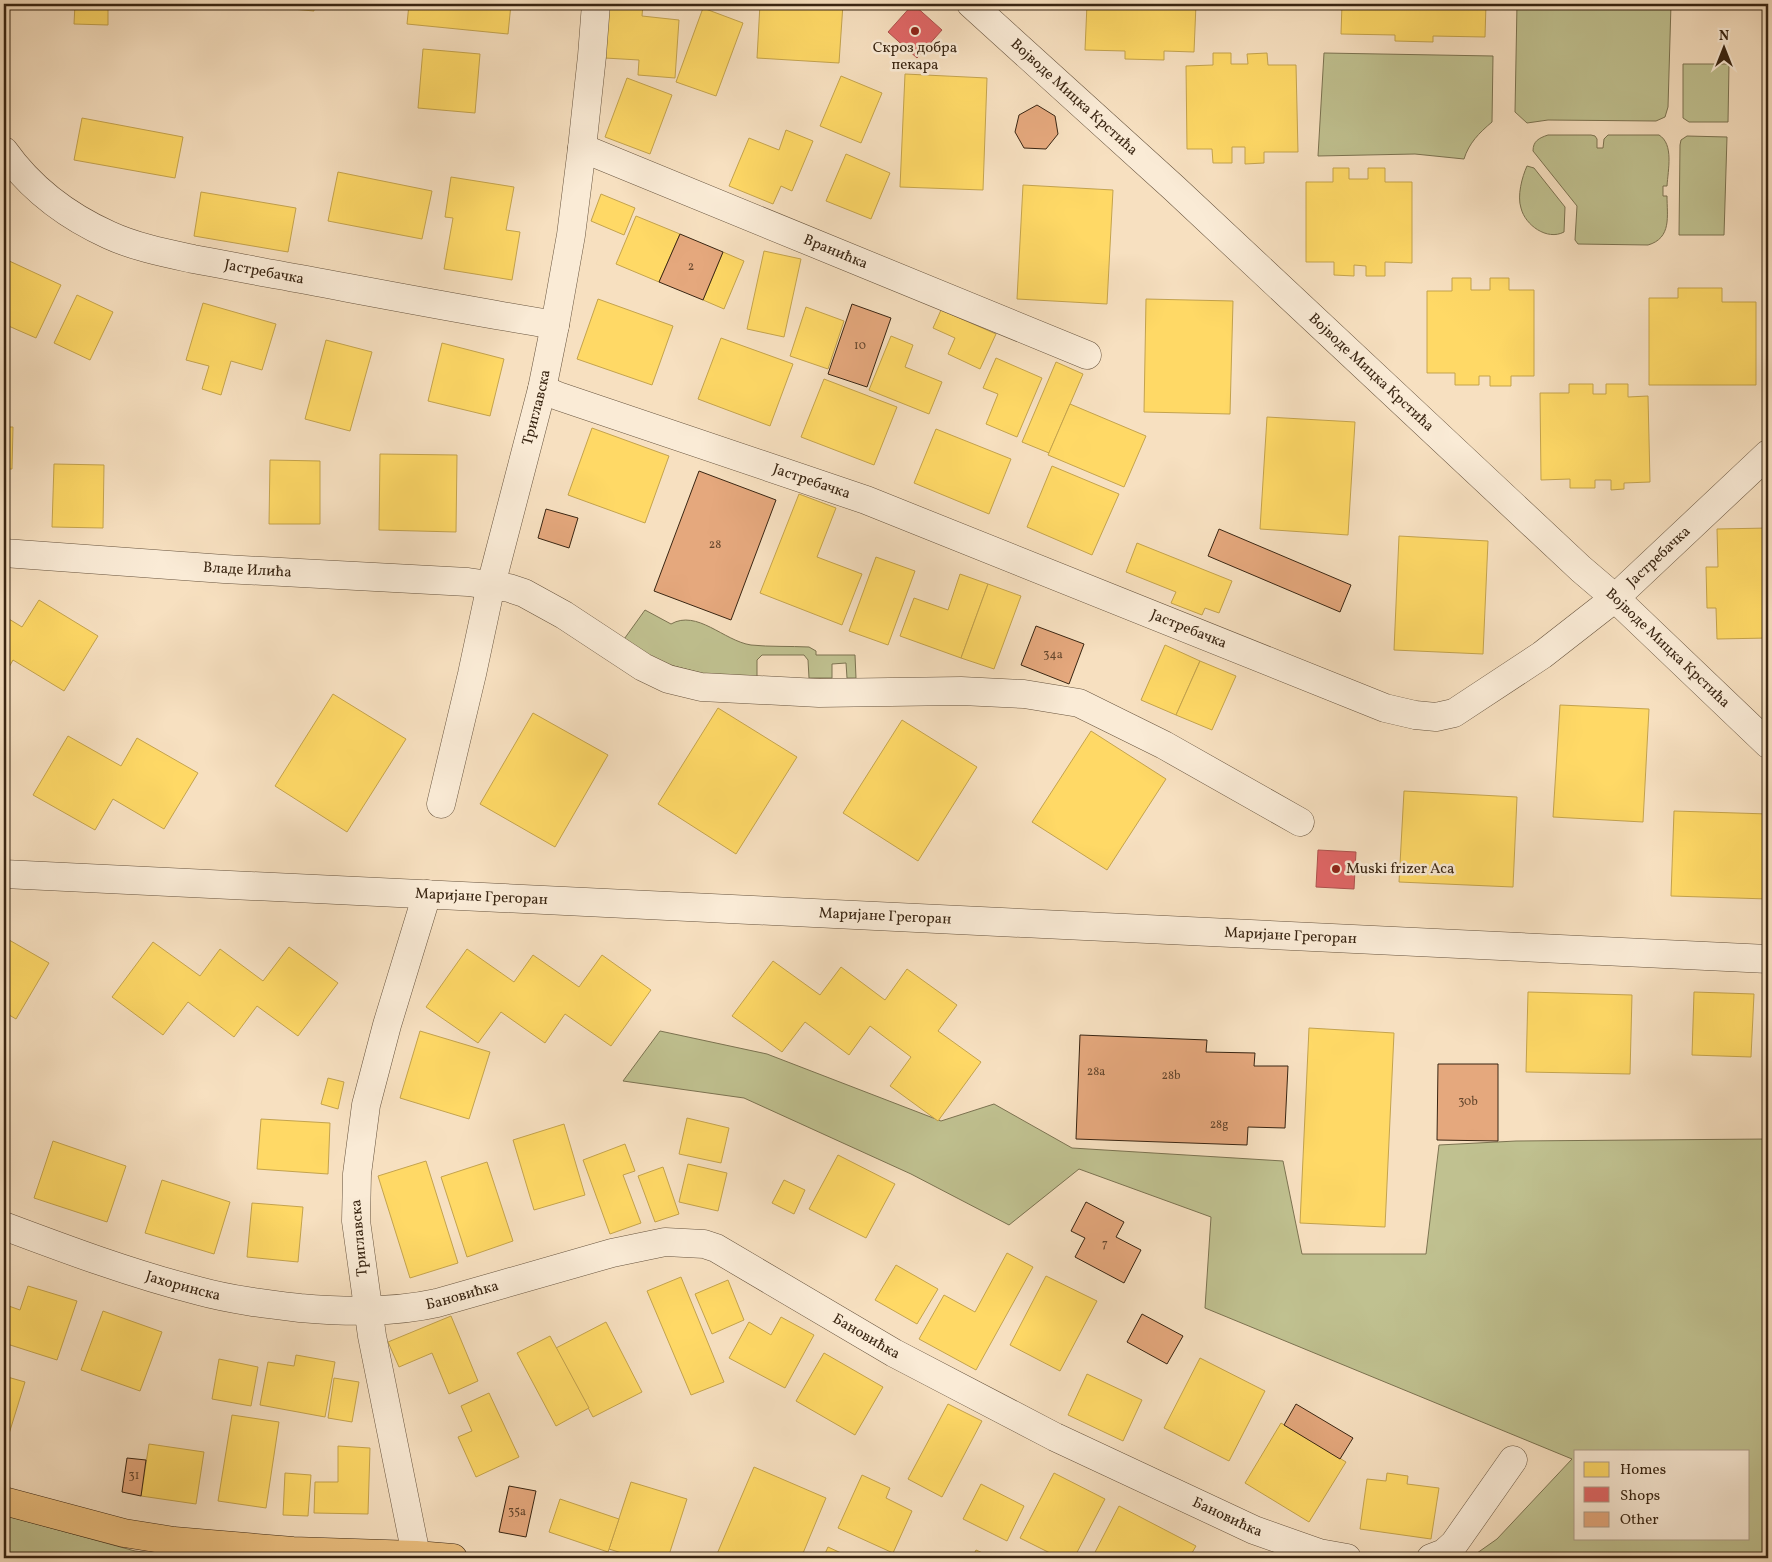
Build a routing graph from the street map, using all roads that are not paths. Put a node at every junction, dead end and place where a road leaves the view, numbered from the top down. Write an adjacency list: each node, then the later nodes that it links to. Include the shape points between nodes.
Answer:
1 (596, 4): 3 (street, Триглавска)
2 (971, 4): 11 (street, Војводе Мицка Крстића)
3 (582, 148): 5 (street, Триглавска); 6 (street, Вранићка)
4 (4, 151): 5 (street, Јастребачка, via 42,194 77,219 135,245 223,265)
5 (555, 325): 7 (street, Триглавска)
6 (1088, 356)
7 (542, 389): 10 (street, Триглавска); 11 (street, Јастребачка, via 866,500 1385,708 1415,715 1454,713 1542,655)
8 (1768, 454): 11 (street, Јастребачка)
9 (4, 553): 10 (street, Владе Илића)
10 (491, 585): 13 (street, Триглавска); 14 (street, Владе Илића, via 509,588 564,615 643,667 668,679 701,687 819,693 962,691 1024,694 1079,703 1164,745)
11 (1615, 598): 12 (street, Војводе Мицка Крстића)
12 (1768, 744)
13 (441, 804)
14 (1300, 822)
15 (4, 874): 16 (street, Маријане Грегоран)
16 (427, 894): 17 (street, Маријане Грегоран); 19 (street, Триглавска, via 387,1024 365,1115 357,1174 356,1221)
17 (1768, 959)
18 (4, 1226): 19 (street, Јахоринска, via 103,1262 199,1291 275,1305)
19 (369, 1311): 22 (street, Триглавска); 24 (street, Бановићка, via 416,1308 612,1253 665,1242 704,1244 894,1353 1055,1438 1254,1530 1319,1553)
20 (1513, 1460): 25 (street, via 1454,1544)
21 (4, 1501): 22 (main road, via 124,1533 174,1540 293,1551)
22 (416, 1555): 23 (main road)
23 (454, 1558)
24 (1347, 1558)
25 (1431, 1558)

